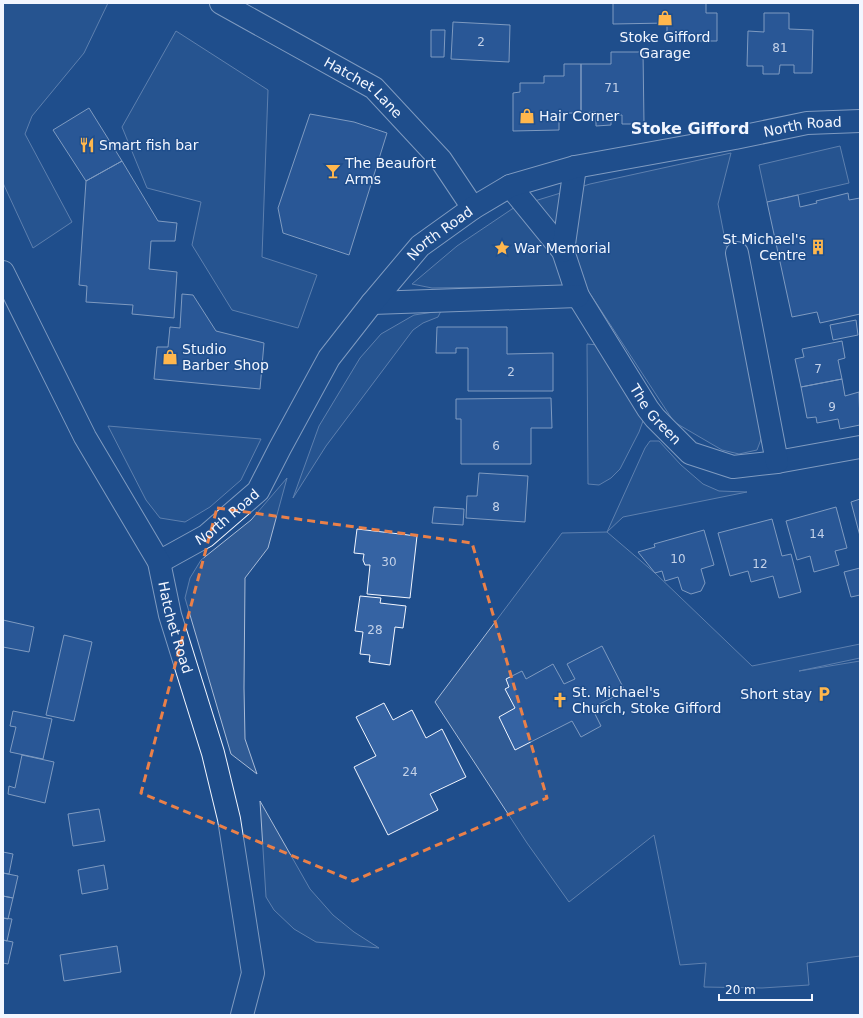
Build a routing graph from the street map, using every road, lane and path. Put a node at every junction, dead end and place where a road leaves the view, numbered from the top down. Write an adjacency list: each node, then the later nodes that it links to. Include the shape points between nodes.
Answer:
1 (221, 3): 5 (street, Hatchet Lane, via 374,88 441,160)
2 (860, 122): 3 (street, North Road, via 807,123)
3 (575, 167): 4 (street, North Road); 6 (street, The Green)
4 (510, 186): 5 (street, North Road); 6 (street, The Green)
5 (473, 208): 10 (street, North Road, via 420,246)
6 (563, 251): 9 (street, The Green)
7 (737, 253): 12 (street)
8 (3, 272): 13 (street, Hatchet Road, via 85,437)
9 (578, 296): 10 (street); 12 (street, The Green, via 648,409 690,453 733,467)
10 (372, 303): 13 (street, North Road, via 329,358 258,491 206,536)
11 (860, 446): 12 (street, The Green)
12 (778, 462)
13 (159, 562): 14 (street, Hatchet Road, via 170,615 213,753 230,819 253,973)
14 (242, 1015)

